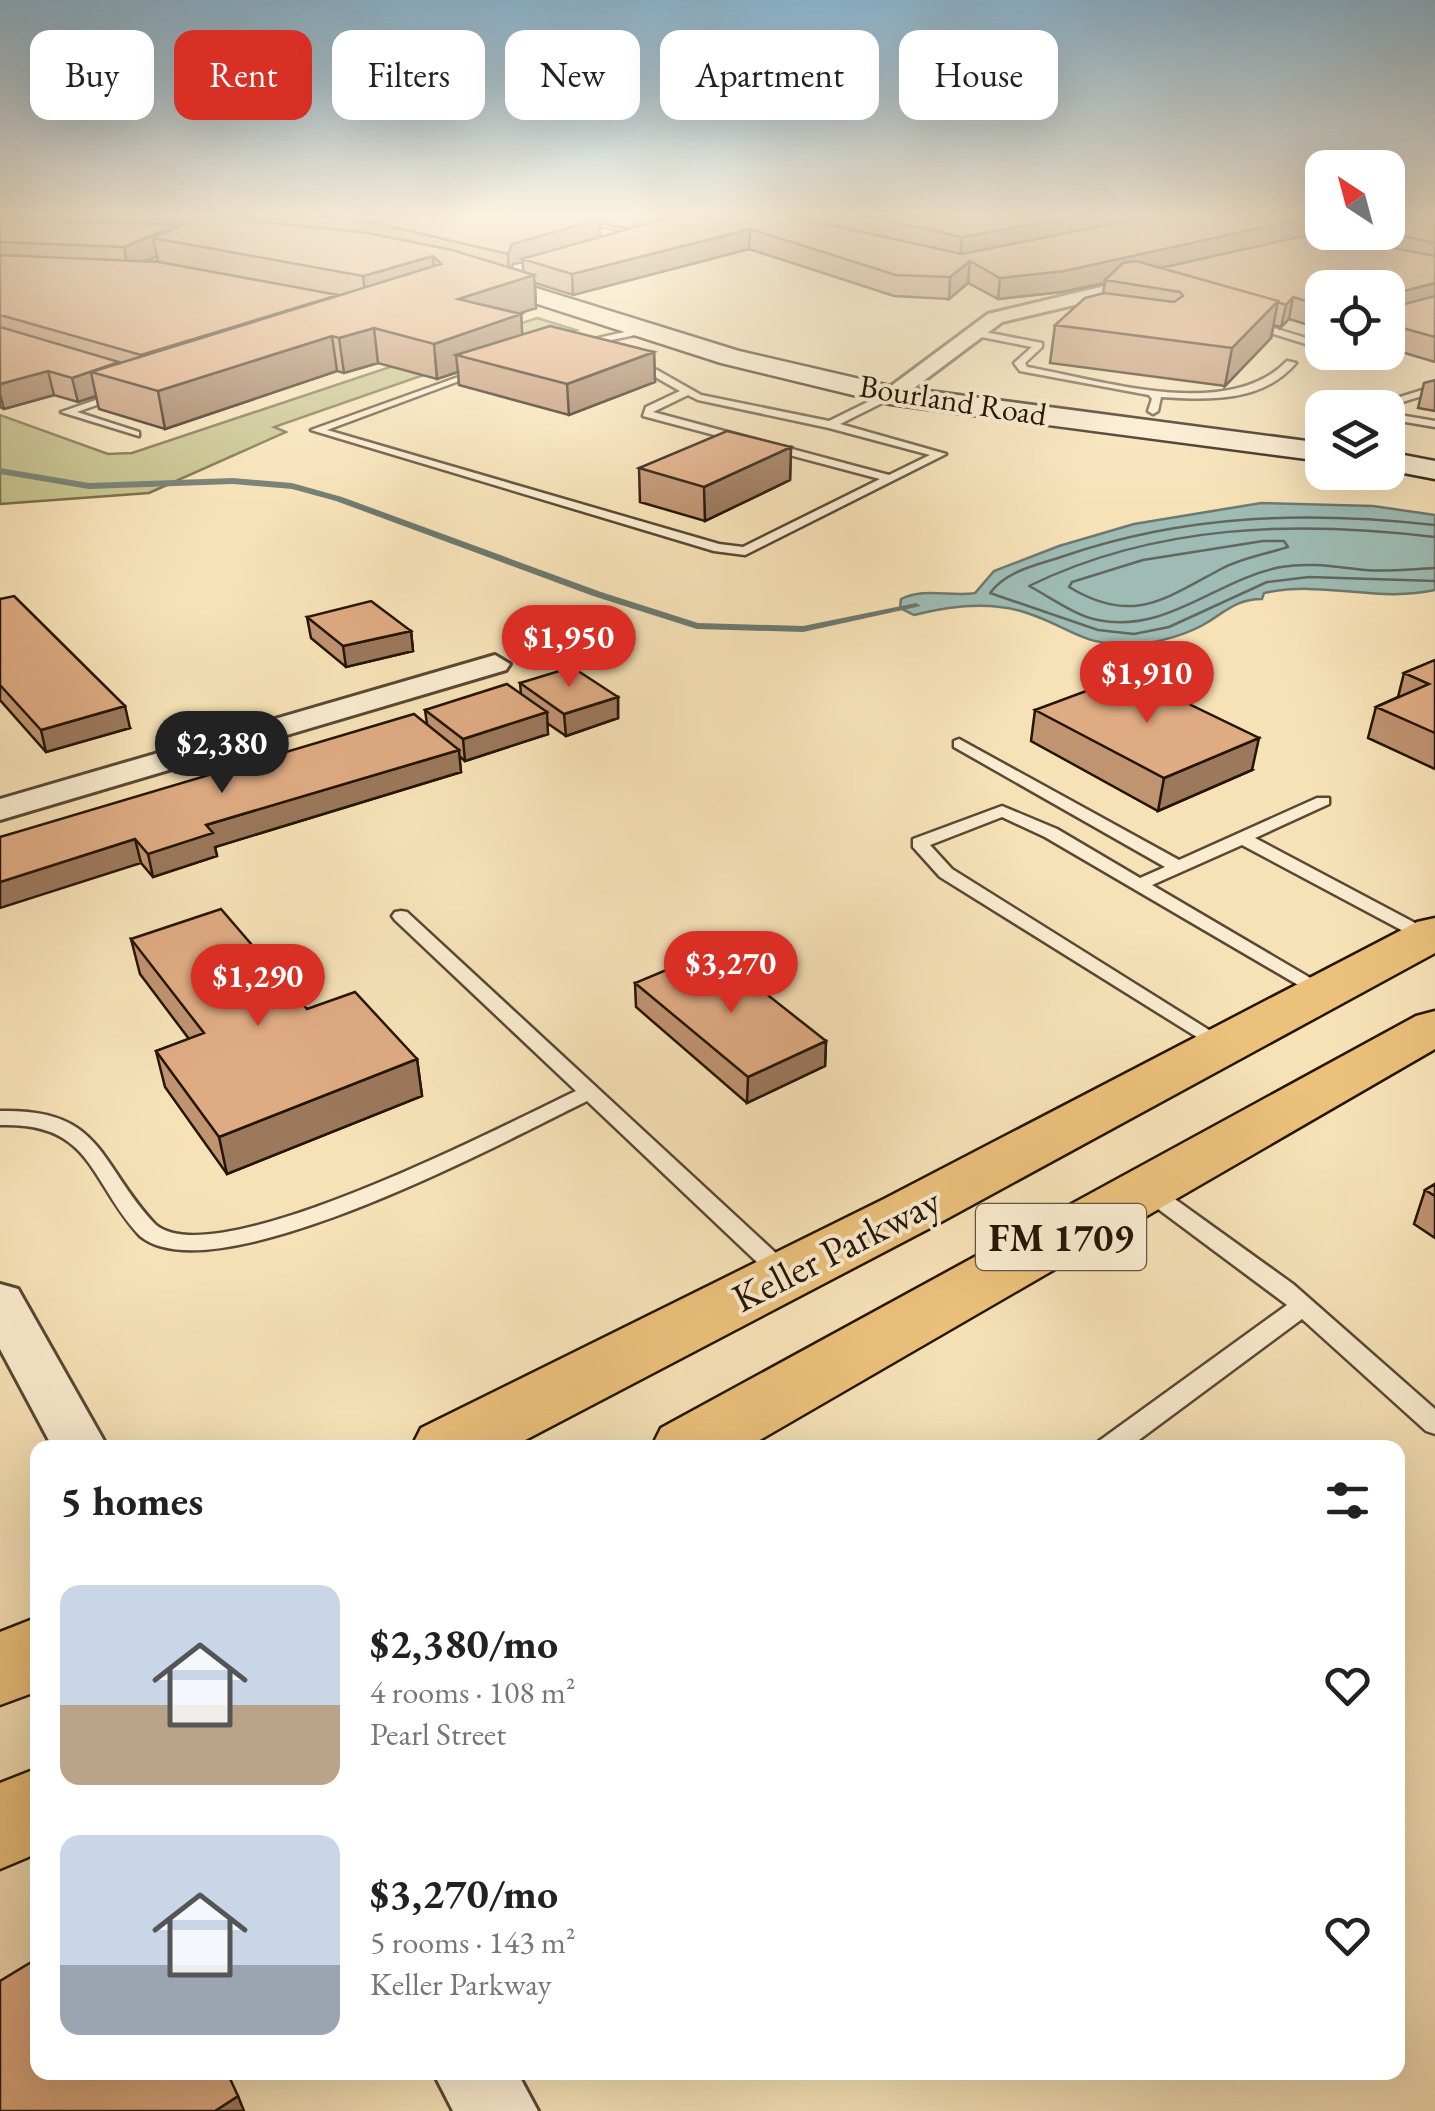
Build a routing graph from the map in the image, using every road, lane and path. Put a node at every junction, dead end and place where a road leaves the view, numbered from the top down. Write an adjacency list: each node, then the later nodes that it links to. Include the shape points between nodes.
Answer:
1 (591, 314): 5 (main road, Bourland Road)
2 (652, 314): 14 (main road, Bourland Road)
3 (1012, 314): 6 (street)
4 (1238, 320): 8 (lane)
5 (642, 332): 10 (lane, via 556,348); 14 (main road, Bourland Road)
6 (974, 332): 9 (lane); 14 (street)
7 (1050, 335): 9 (lane)
8 (1305, 339)
9 (1032, 341): 19 (lane, via 1039,345 1019,364 1024,369)
10 (595, 358)
11 (502, 362): 30 (lane, via 316,430 745,551)
12 (614, 363): 16 (lane, via 653,372)
13 (1291, 363): 19 (lane, via 1279,380 1216,397)
14 (899, 387): 19 (main road, Bourland Road); 22 (lane); 25 (main road, Bourland Road)
15 (1435, 388): 18 (lane)
16 (689, 391): 22 (lane); 30 (lane, via 648,414)
17 (130, 392): 23 (lane, via 66,412)
18 (1405, 397)
19 (1153, 402): 24 (main road, Bourland Road)
20 (1405, 419): 21 (lane)
21 (1435, 424)
22 (830, 426): 30 (lane, via 940,454)
23 (134, 434)
24 (1305, 441)
25 (1305, 443)
26 (1405, 447): 27 (main road)
27 (1435, 451)
28 (1405, 464): 29 (main road)
29 (1435, 470)
30 (892, 478)
31 (495, 664): 34 (street)
32 (959, 744): 36 (lane)
33 (1322, 801): 35 (lane)
34 (0, 810)
35 (1242, 838): 36 (lane); 39 (lane)
36 (1178, 867): 37 (lane)
37 (1139, 885): 40 (lane); 42 (lane, via 1002,811 919,844 946,872)
38 (401, 916): 43 (lane)
39 (1432, 935): 40 (main road, Keller Parkway / FM 1709)
40 (1322, 993): 42 (main road, Keller Parkway / FM 1709)
41 (1435, 1027): 45 (main road, FM 1709)
42 (1224, 1045): 46 (main road, Keller Parkway / FM 1709)
43 (592, 1091): 44 (lane, via 273,1232 203,1246 158,1238 134,1214 95,1150 58,1123); 46 (lane)
44 (0, 1118)
45 (1146, 1190): 48 (lane); 52 (main road, FM 1709)
46 (786, 1275): 51 (main road, Keller Parkway / FM 1709)
47 (0, 1302): 50 (street)
48 (1303, 1306): 49 (lane); 53 (lane)
49 (1435, 1424)
50 (77, 1440)
51 (462, 1440)
52 (700, 1440)
53 (1119, 1440)
54 (30, 1656): 55 (main road)
55 (0, 1670)
56 (30, 1812): 57 (main road)
57 (0, 1828)
58 (476, 2080): 59 (street)
59 (500, 2111)

